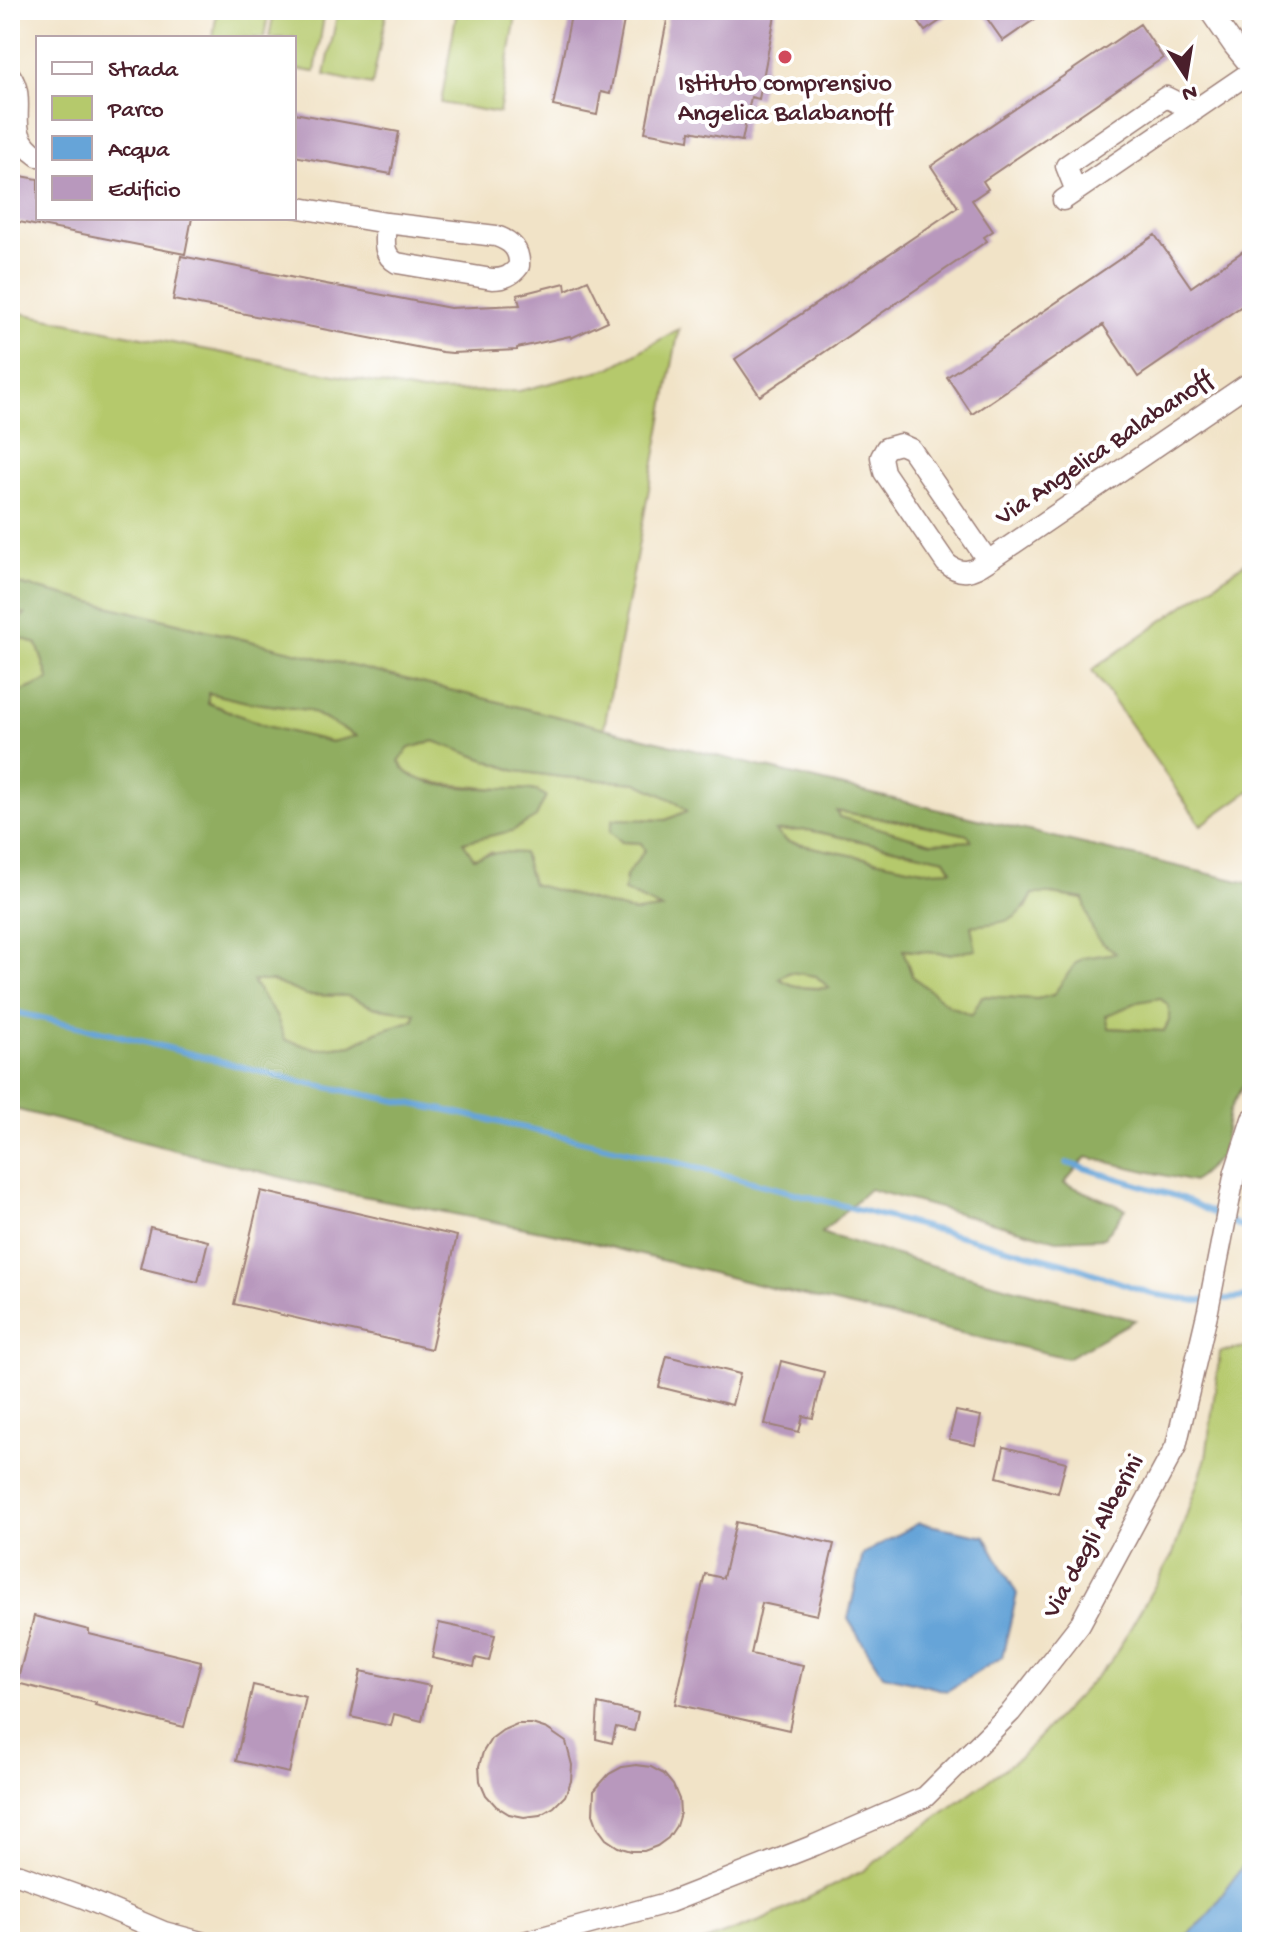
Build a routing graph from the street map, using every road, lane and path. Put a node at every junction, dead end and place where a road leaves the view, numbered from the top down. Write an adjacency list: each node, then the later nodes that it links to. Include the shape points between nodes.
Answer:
1 (1209, 10): 2 (street)
2 (1252, 69): 5 (street)
3 (10, 75): 4 (street, via 17,91 20,138)
4 (36, 154)
5 (1069, 196)
6 (296, 207): 7 (street)
7 (386, 223): 7 (street, via 386,252 397,263 492,279 505,278 519,266 516,248 501,238)
8 (1252, 381): 9 (street, Via Angelica Balabanoff)
9 (988, 561): 9 (street, Via Angelica Balabanoff, via 966,572 946,563 884,472 881,457 886,448 900,444 911,449)
10 (1252, 1119): 13 (street, Via degli Alberini, via 1235,1172 1176,1446 1080,1624 1011,1712 925,1797 670,1902)
11 (10, 1874): 12 (street)
12 (201, 1942)
13 (524, 1942)

